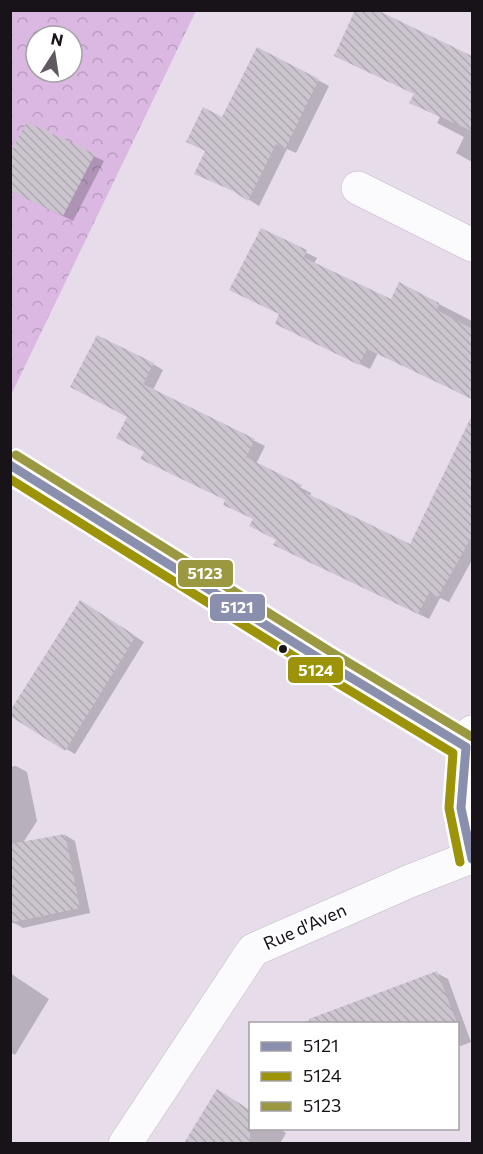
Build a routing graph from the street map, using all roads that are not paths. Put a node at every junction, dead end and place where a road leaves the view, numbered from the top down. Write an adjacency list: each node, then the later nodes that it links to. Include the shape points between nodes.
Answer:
1 (358, 188): 2 (street)
2 (472, 245)
3 (10, 465): 4 (street, via 325,662)
4 (469, 740): 5 (street, via 461,808)
5 (472, 858): 6 (street, Rue d'Aven, via 253,950)
6 (125, 1143)

